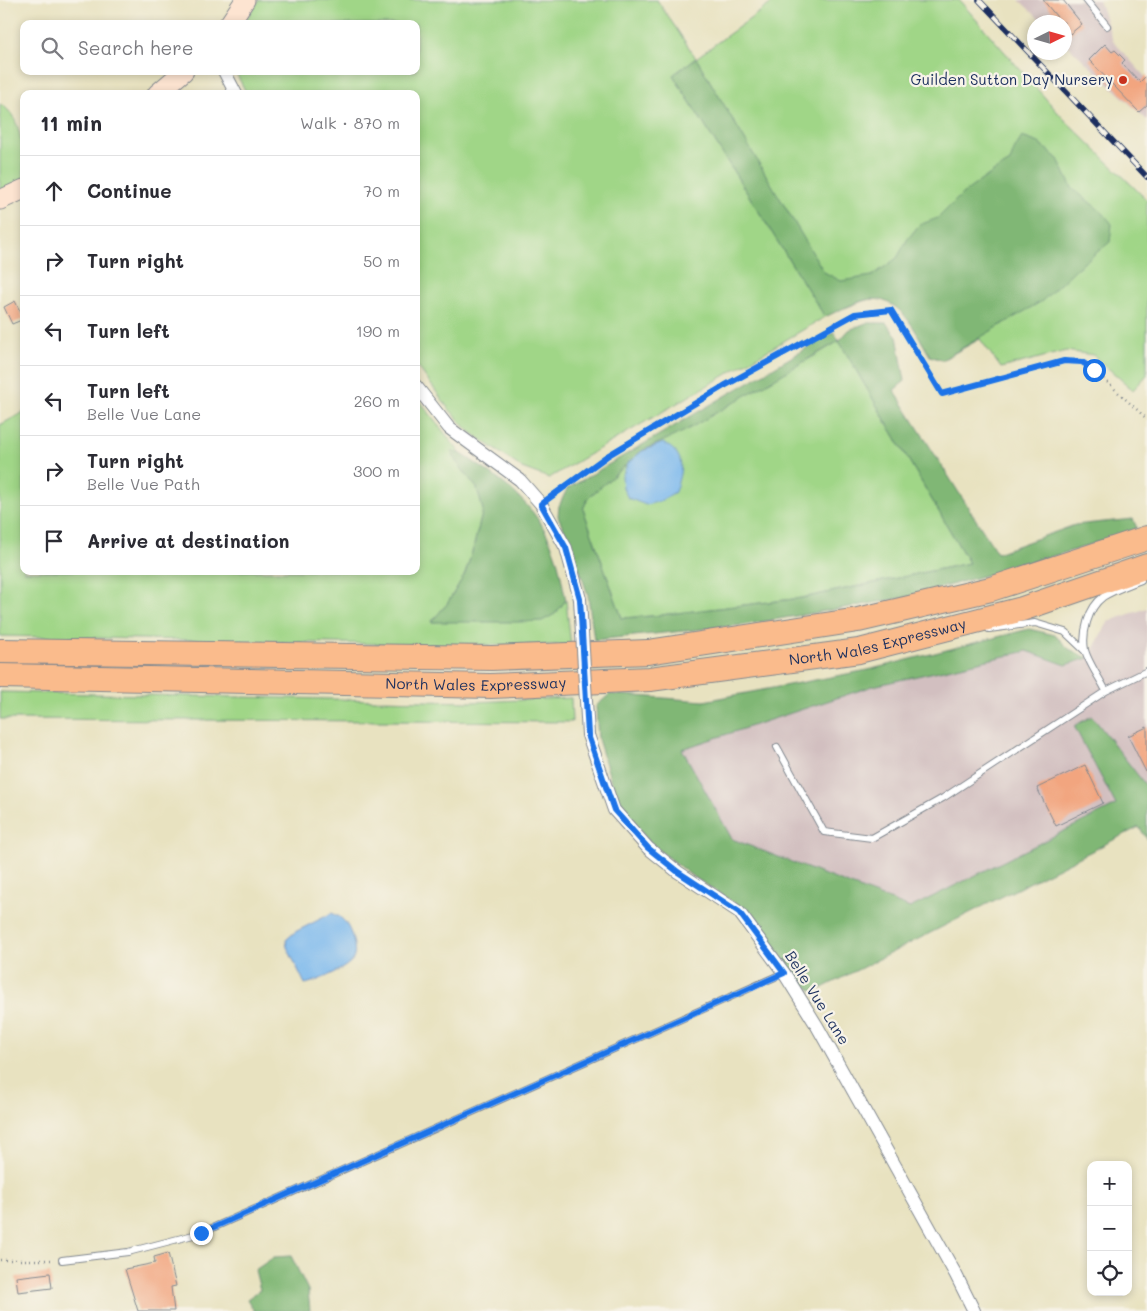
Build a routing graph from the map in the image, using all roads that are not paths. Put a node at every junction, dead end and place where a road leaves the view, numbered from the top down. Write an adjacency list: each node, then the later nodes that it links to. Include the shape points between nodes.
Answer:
1 (245, 0): 3 (street)
2 (1086, 0): 4 (lane)
3 (232, 20)
4 (1107, 26)
5 (179, 75): 7 (street)
6 (226, 75): 8 (street)
7 (163, 90)
8 (234, 90)
9 (20, 191): 10 (street)
10 (0, 200)
11 (420, 391): 24 (street, Belle Vue Lane, bridge, via 449,428 520,480 541,504 566,548 580,599 588,735 614,810 648,848 739,912)
12 (1147, 538): 18 (highway, North Wales Expressway, via 990,589 858,620 648,652 492,658)
13 (1147, 566): 17 (highway, North Wales Expressway, via 1022,609)
14 (1147, 577): 19 (lane, via 1103,598 1092,609 1087,621)
15 (986, 630): 19 (lane, via 1035,622 1065,632)
16 (956, 634): 17 (lane)
17 (888, 643): 21 (highway, North Wales Expressway, via 860,651 650,679 491,686)
18 (0, 651)
19 (1085, 651): 22 (lane)
20 (1147, 671): 22 (lane)
21 (0, 676)
22 (1106, 691): 23 (lane, via 943,798 872,838 824,832)
23 (777, 747)
24 (784, 973): 25 (lane, via 201,1233 128,1252); 26 (street, Belle Vue Lane, via 817,1026)
25 (62, 1260)
26 (974, 1311)

